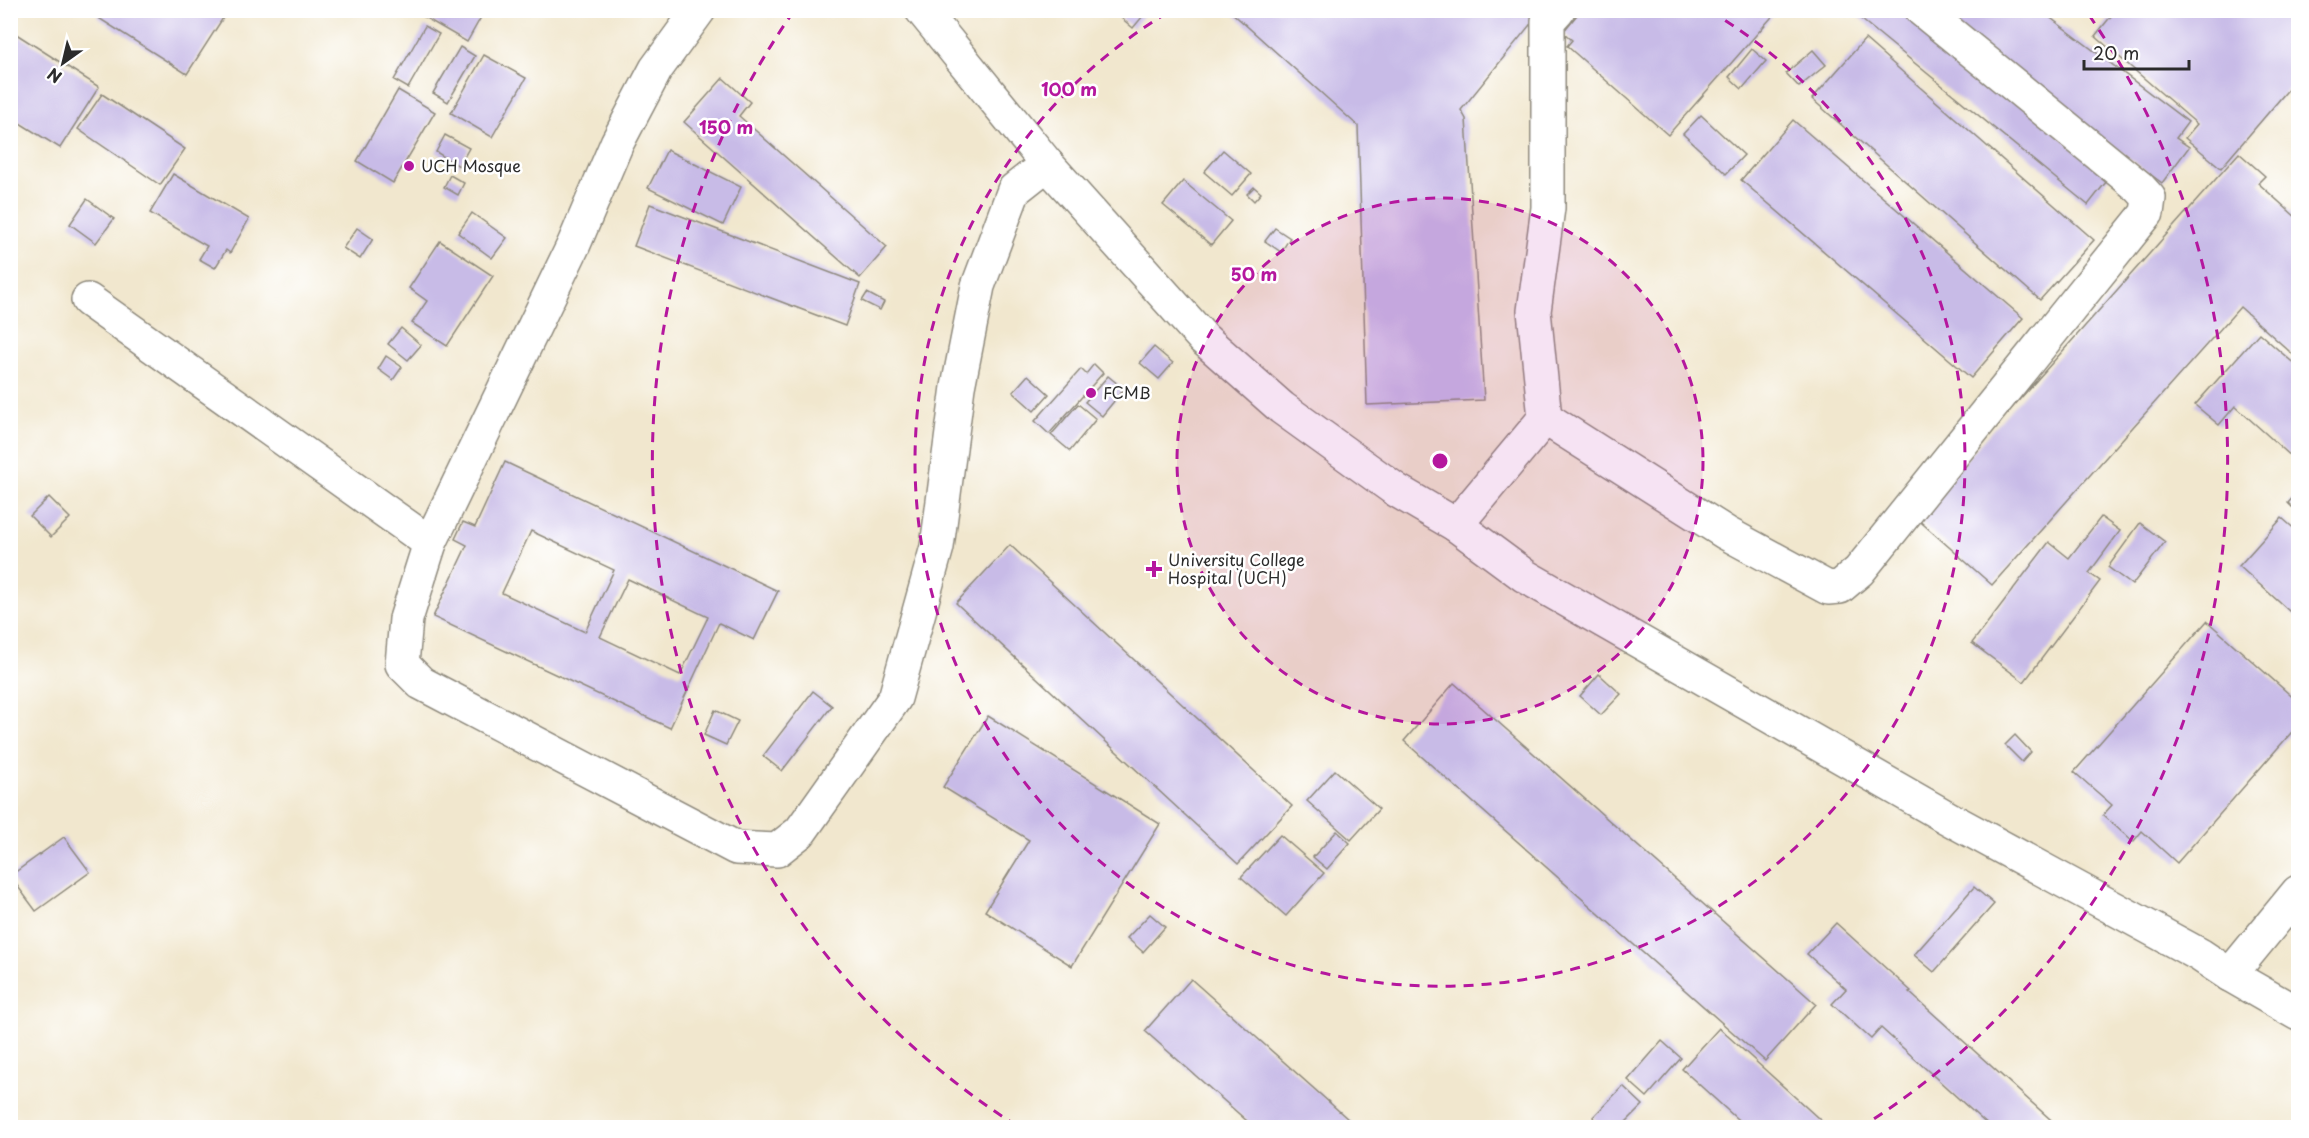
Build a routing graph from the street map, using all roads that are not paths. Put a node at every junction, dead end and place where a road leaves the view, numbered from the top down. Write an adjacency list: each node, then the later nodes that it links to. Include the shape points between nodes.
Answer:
1 (699, 10): 9 (street, via 656,69 617,143 574,244)
2 (922, 10): 5 (street)
3 (1558, 10): 7 (street, via 1548,21 1548,208 1534,311)
4 (1922, 10): 7 (street, via 2149,198 2147,213 1859,570 1840,587 1828,588 1726,533)
5 (1047, 164): 8 (street, via 1204,339 1273,400 1396,490); 9 (street, via 1014,190 978,286 958,387 937,547 895,698 800,832 777,850 736,848 421,683 402,664 406,619)
6 (88, 300): 9 (street)
7 (1545, 418): 8 (street)
8 (1456, 525): 11 (street, via 1525,576 1948,818 2200,955)
9 (430, 543)
10 (2298, 892): 11 (street)
11 (2229, 975): 12 (street)
12 (2298, 1014)

